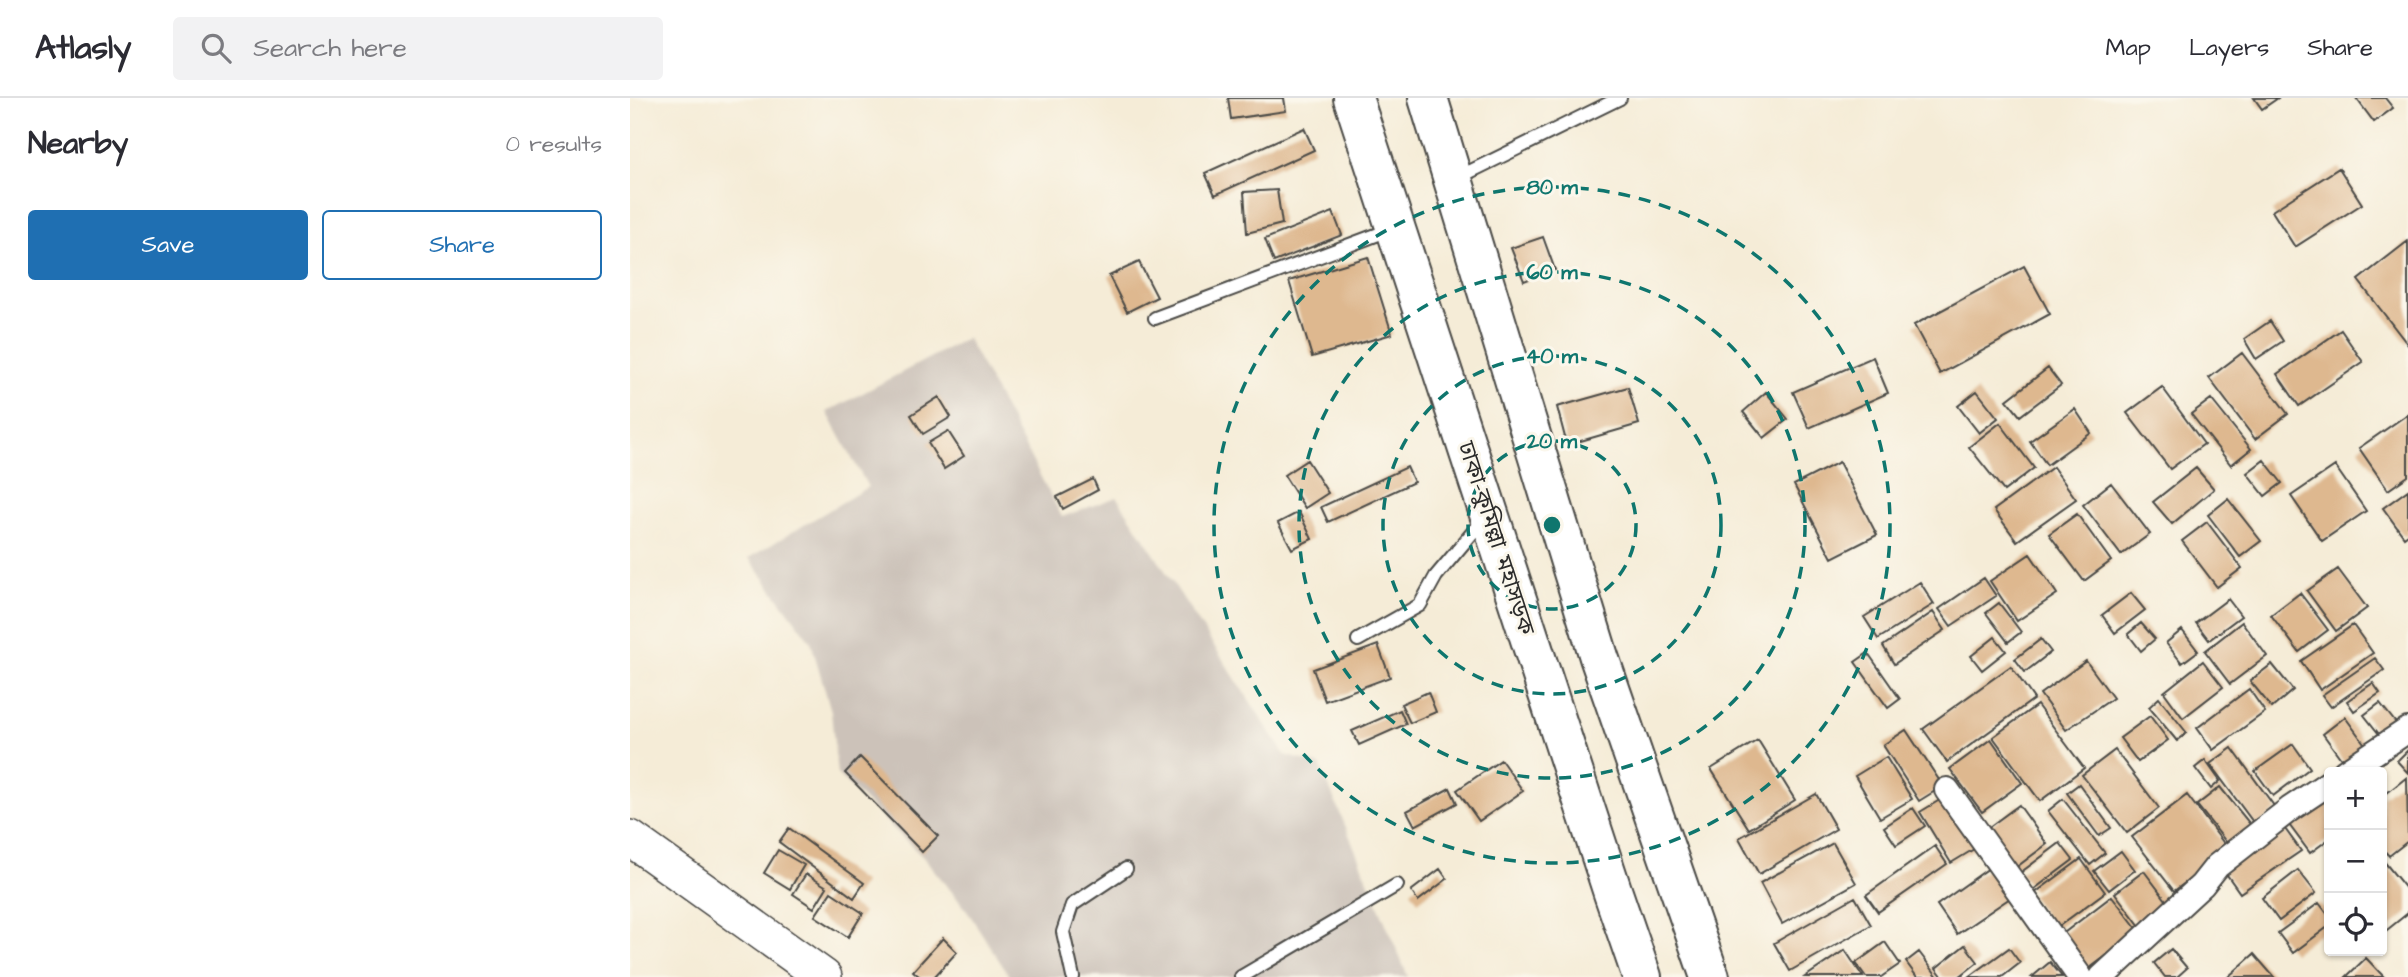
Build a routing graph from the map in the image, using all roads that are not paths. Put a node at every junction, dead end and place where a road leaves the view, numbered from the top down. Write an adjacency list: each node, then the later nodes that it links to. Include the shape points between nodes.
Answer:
1 (1353, 98): 5 (highway, ঢাকা–কুমিল্লা মহাসড়ক)
2 (1429, 98): 4 (highway)
3 (1620, 98): 4 (lane)
4 (1454, 180): 20 (highway, via 1600,657)
5 (1395, 228): 6 (lane); 7 (highway, ঢাকা–কুমিল্লা মহাসড়ক)
6 (1155, 318)
7 (1489, 513): 8 (lane, via 1436,576 1420,605); 19 (highway, ঢাকা–কুমিল্লা মহাসড়ক)
8 (1358, 640)
9 (2408, 730): 10 (street)
10 (2352, 767)
11 (2324, 786): 22 (street, via 2217,866)
12 (1947, 790): 21 (street)
13 (630, 838): 16 (main road)
14 (1126, 869): 17 (lane, via 1072,905 1063,932)
15 (1397, 885): 18 (lane)
16 (824, 977)
17 (1073, 977)
18 (1241, 977)
19 (1643, 977)
20 (1710, 977)
21 (2080, 977)
22 (2102, 977)

